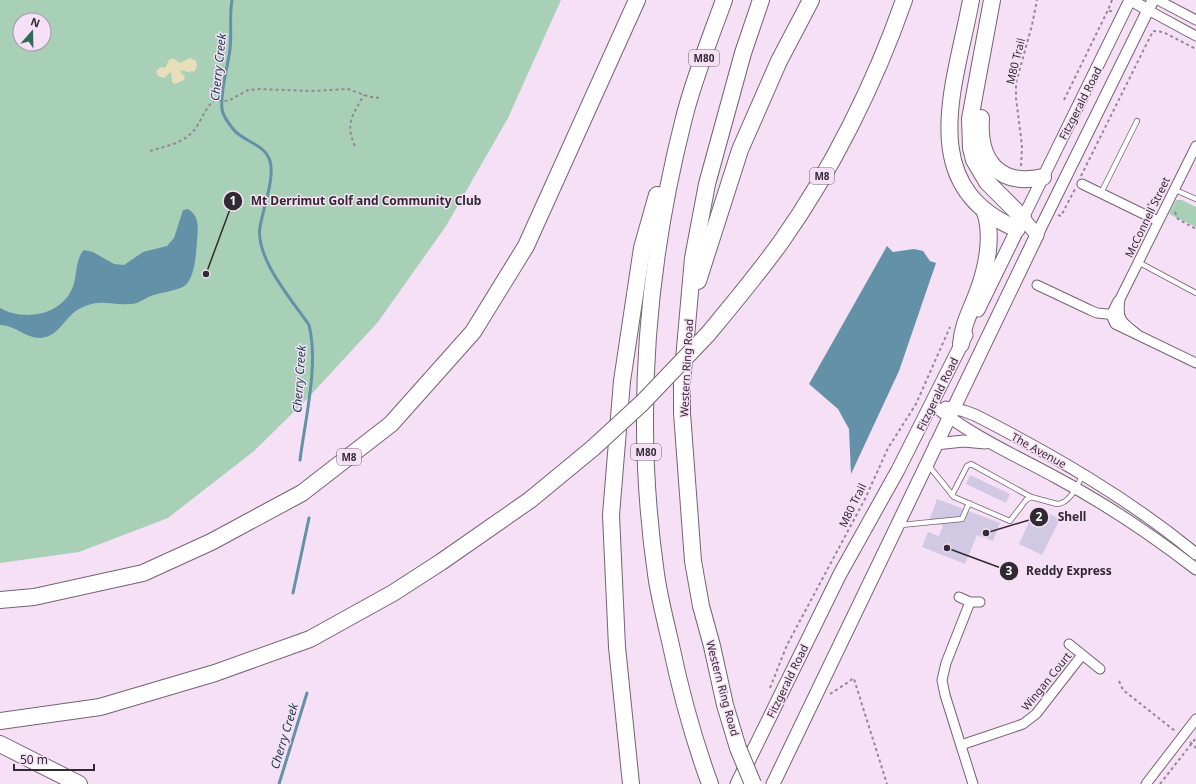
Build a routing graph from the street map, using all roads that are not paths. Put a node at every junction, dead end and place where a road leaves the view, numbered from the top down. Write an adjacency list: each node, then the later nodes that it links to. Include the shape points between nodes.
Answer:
1 (637, 0): 47 (highway, M8, via 526,246 474,332 391,424 302,493 211,542 143,572 34,597)
2 (724, 0): 14 (highway, M80)
3 (762, 0): 30 (highway, Western Ring Road, via 743,53 707,184 693,258)
4 (811, 0): 30 (highway, via 779,61 740,150 698,279)
5 (904, 0): 54 (highway, M8, bridge, via 868,88 813,193 782,241 708,334 642,403 530,500 393,593 310,639 215,673 100,707)
6 (971, 0): 22 (highway, via 949,119 950,147 960,180 973,200)
7 (992, 0): 13 (highway)
8 (1130, 0): 10 (street); 17 (street, Fitzgerald Road)
9 (1158, 0): 11 (street)
10 (1151, 5): 12 (street); 25 (street, Fitzgerald Road)
11 (1196, 20)
12 (1196, 36)
13 (981, 64): 17 (highway, via 980,128 983,150 988,160 995,169 1012,178 1031,180); 24 (highway, via 970,119 971,148 974,160 987,182)
14 (684, 116): 58 (highway, via 662,174 642,248 622,381 611,516 617,646); 59 (highway, M80, via 656,250 645,382 645,441 656,575 678,680)
15 (1137, 121): 20 (lane)
16 (1196, 146): 19 (street, McConnell Street)
17 (1043, 177): 24 (street, Fitzgerald Road)
18 (1080, 182): 20 (street)
19 (1174, 189): 21 (lane); 23 (street, McConnell Street)
20 (1101, 193): 23 (street)
21 (1196, 199)
22 (985, 212): 24 (highway, via 1000,221); 31 (highway, via 989,227 986,260 978,290 962,327)
23 (1158, 221): 26 (street, McConnell Street)
24 (1020, 223): 25 (main road); 31 (main road, Fitzgerald Road)
25 (1037, 235): 34 (main road, Fitzgerald Road)
26 (1138, 262): 28 (lane); 29 (street, McConnell Street)
27 (1037, 285): 29 (street, via 1090,310)
28 (1196, 293)
29 (1115, 315): 32 (street, via 1136,334)
30 (688, 336): 61 (highway, Western Ring Road, bridge, via 682,382 682,413 693,561 700,606 725,705 738,748)
31 (961, 344): 33 (main road, Fitzgerald Road)
32 (1196, 362)
33 (932, 404): 34 (street, The Avenue); 60 (main road, Fitzgerald Road, via 840,574)
34 (951, 413): 35 (main road, Fitzgerald Road); 36 (street, The Avenue, via 959,425); 38 (street, The Avenue, via 964,410)
35 (935, 444): 36 (street, The Avenue, via 964,441); 37 (main road, Fitzgerald Road)
36 (992, 444): 39 (street, The Avenue)
37 (926, 463): 40 (lane); 43 (main road, Fitzgerald Road)
38 (1083, 474): 39 (lane); 44 (street, The Avenue, via 1132,506)
39 (1075, 488): 41 (lane, via 1060,504); 45 (street, The Avenue, via 1157,539)
40 (953, 496): 41 (lane, via 967,466 971,464); 42 (lane)
41 (1031, 497): 42 (lane, via 1010,521)
42 (969, 504): 43 (lane, via 962,519)
43 (897, 527): 62 (main road, via 850,607); 63 (main road, Fitzgerald Road)
44 (1196, 554)
45 (1196, 569)
46 (959, 597): 48 (street)
47 (0, 600)
48 (970, 602): 49 (street); 56 (street, via 942,680)
49 (980, 602)
50 (1069, 644): 51 (street, Wingan Court)
51 (1082, 655): 52 (street, Wingan Court); 56 (street, Wingan Court, via 1028,722)
52 (1100, 669)
53 (1196, 720): 65 (street)
54 (0, 721)
55 (0, 744): 57 (highway)
56 (961, 746): 64 (street)
57 (79, 784)
58 (631, 784)
59 (710, 784)
60 (737, 784)
61 (753, 784)
62 (764, 784)
63 (773, 784)
64 (973, 784)
65 (1146, 784)

